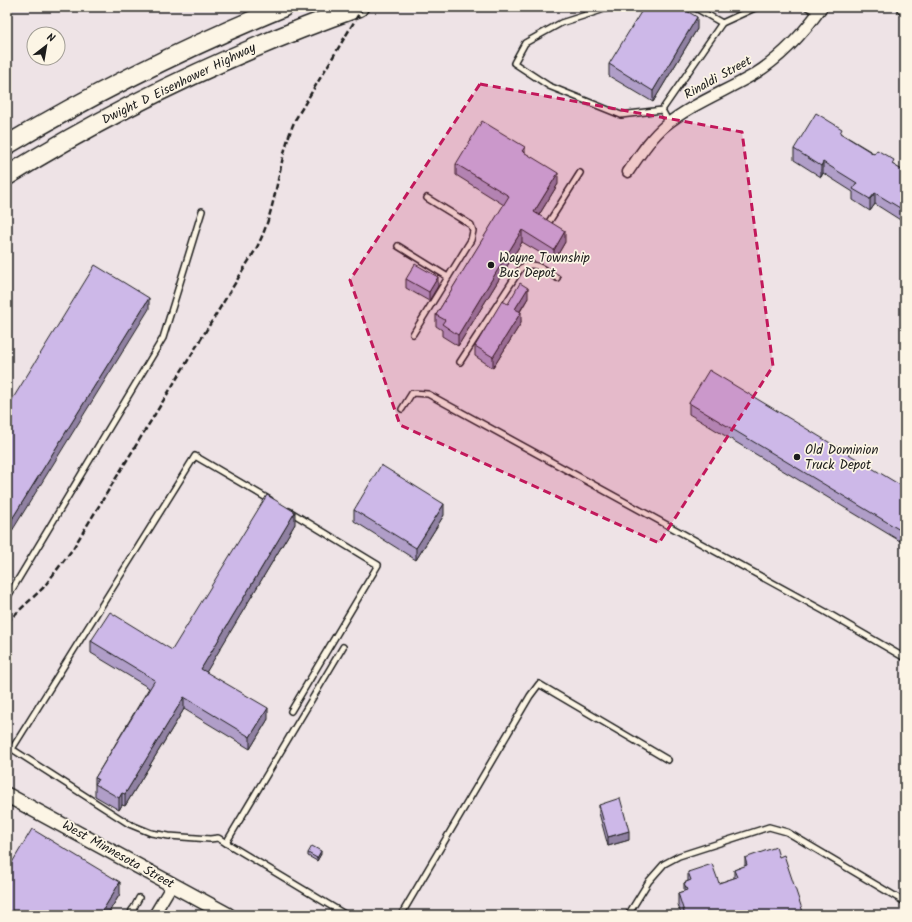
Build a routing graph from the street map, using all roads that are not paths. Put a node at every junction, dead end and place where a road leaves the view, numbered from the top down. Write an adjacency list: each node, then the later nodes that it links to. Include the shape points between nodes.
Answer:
1 (284, 7): 11 (highway, Dwight D Eisenhower Highway, via 120,82)
2 (359, 7): 14 (highway, Dwight D Eisenhower Highway, via 218,64 130,106)
3 (611, 7): 9 (lane, via 562,23 525,43 514,63 549,86 621,115)
4 (694, 7): 8 (lane)
5 (757, 7): 8 (lane)
6 (807, 7): 7 (lane)
7 (820, 10): 10 (street, Rinaldi Street, via 773,61)
8 (722, 23): 9 (lane)
9 (662, 110): 10 (lane)
10 (669, 123): 12 (street, Rinaldi Street, via 646,147)
11 (7, 145)
12 (628, 172)
13 (580, 173): 17 (lane)
14 (7, 176)
15 (426, 198): 19 (lane, via 471,225 473,231 471,240)
16 (202, 211): 26 (lane, via 163,338)
17 (548, 225)
18 (398, 246): 19 (lane)
19 (448, 277): 21 (lane)
20 (556, 278): 22 (lane, via 534,264 521,268)
21 (413, 334)
22 (460, 362)
23 (402, 409): 28 (lane, via 412,393 428,394)
24 (277, 504): 32 (lane, via 195,456 12,749 129,824 150,833 218,838)
25 (284, 508): 29 (lane, via 378,565)
26 (7, 598)
27 (343, 647): 32 (lane)
28 (905, 658)
29 (291, 711)
30 (668, 760): 41 (lane, via 539,684)
31 (7, 795): 33 (street, West Minnesota Street)
32 (226, 843): 40 (lane)
33 (172, 885): 38 (street); 39 (street, West Minnesota Street)
34 (138, 898): 36 (lane)
35 (905, 902): 42 (lane, via 787,832 769,827 679,856 664,864 649,881)
36 (131, 913): 37 (lane)
37 (140, 915)
38 (154, 915)
39 (228, 915)
40 (346, 915)
41 (401, 915)
42 (628, 915)

